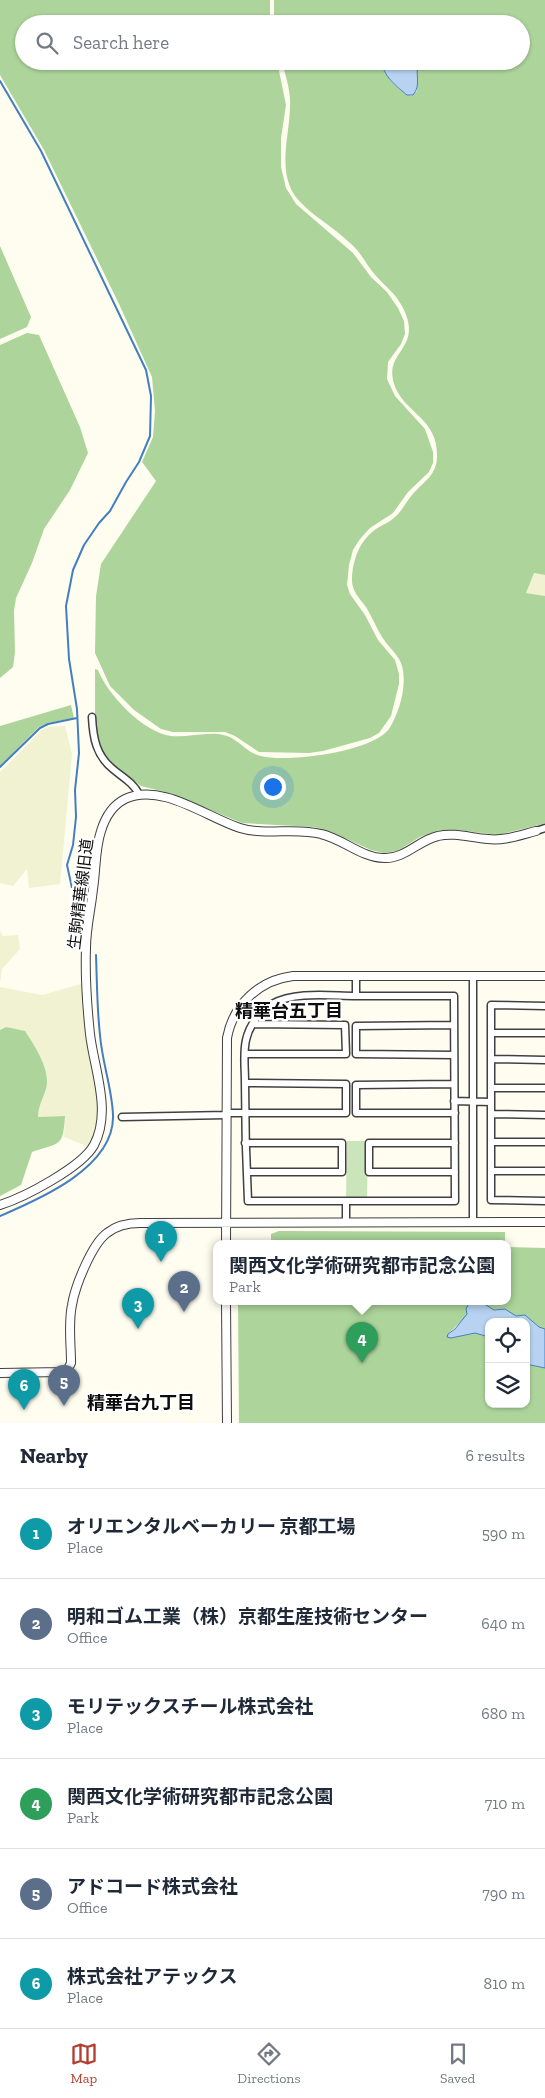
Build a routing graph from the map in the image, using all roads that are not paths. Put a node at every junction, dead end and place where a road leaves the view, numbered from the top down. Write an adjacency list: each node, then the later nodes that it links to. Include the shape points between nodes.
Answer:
1 (92, 717): 2 (street, via 98,752 112,769 134,785)
2 (139, 794): 4 (street, via 168,798 247,830 322,834 369,855 384,858 399,856 438,836 498,840); 43 (street, 生駒精華線旧道, via 117,804 102,828 86,936 90,1035 102,1114 100,1131 94,1146 79,1162)
3 (545, 828): 4 (street)
4 (536, 831)
5 (356, 976): 6 (street); 8 (street); 29 (street, via 286,977 263,986 246,1000 233,1019 227,1038)
6 (472, 976): 7 (street); 23 (street)
7 (545, 976)
8 (356, 996): 10 (street, via 282,999 265,1008); 11 (street, via 454,996)
9 (545, 1006): 12 (street, via 490,1005)
10 (253, 1024): 14 (street, via 246,1040); 14 (street, via 346,1025 346,1054)
11 (454, 1025): 15 (street); 15 (street, via 356,1026 356,1054)
12 (491, 1032): 13 (street); 16 (street)
13 (545, 1032)
14 (245, 1054): 18 (street)
15 (454, 1054): 19 (street)
16 (491, 1060): 17 (street); 20 (street)
17 (545, 1060)
18 (245, 1083): 25 (street); 26 (street, via 346,1084)
19 (454, 1084): 22 (street); 27 (street, via 356,1085)
20 (491, 1088): 21 (street); 24 (street)
21 (545, 1088)
22 (454, 1101): 23 (street); 28 (street)
23 (473, 1102): 24 (street); 45 (street)
24 (491, 1102): 30 (street)
25 (245, 1113): 26 (street); 29 (street); 35 (street)
26 (346, 1113): 27 (street)
27 (356, 1113): 28 (street)
28 (454, 1113): 36 (street)
29 (226, 1114): 32 (street); 47 (street)
30 (491, 1114): 31 (street); 33 (street)
31 (545, 1115)
32 (122, 1117)
33 (491, 1142): 34 (street); 37 (street)
34 (545, 1142)
35 (245, 1143): 39 (street); 39 (street, via 342,1143 342,1172)
36 (454, 1143): 40 (street); 40 (street, via 369,1143 369,1172)
37 (491, 1171): 38 (street); 42 (street, via 491,1200)
38 (545, 1171)
39 (247, 1172): 41 (street, via 248,1201)
40 (454, 1172): 41 (street, via 454,1201)
41 (346, 1201): 44 (street)
42 (545, 1201)
43 (0, 1205)
44 (346, 1222): 45 (street); 47 (street)
45 (473, 1222): 46 (street)
46 (545, 1222)
47 (226, 1223): 48 (street); 50 (street, via 130,1223 107,1233 98,1242 74,1297 68,1369 62,1372)
48 (226, 1240)
49 (226, 1305): 51 (street)
50 (0, 1373)
51 (226, 1423)

